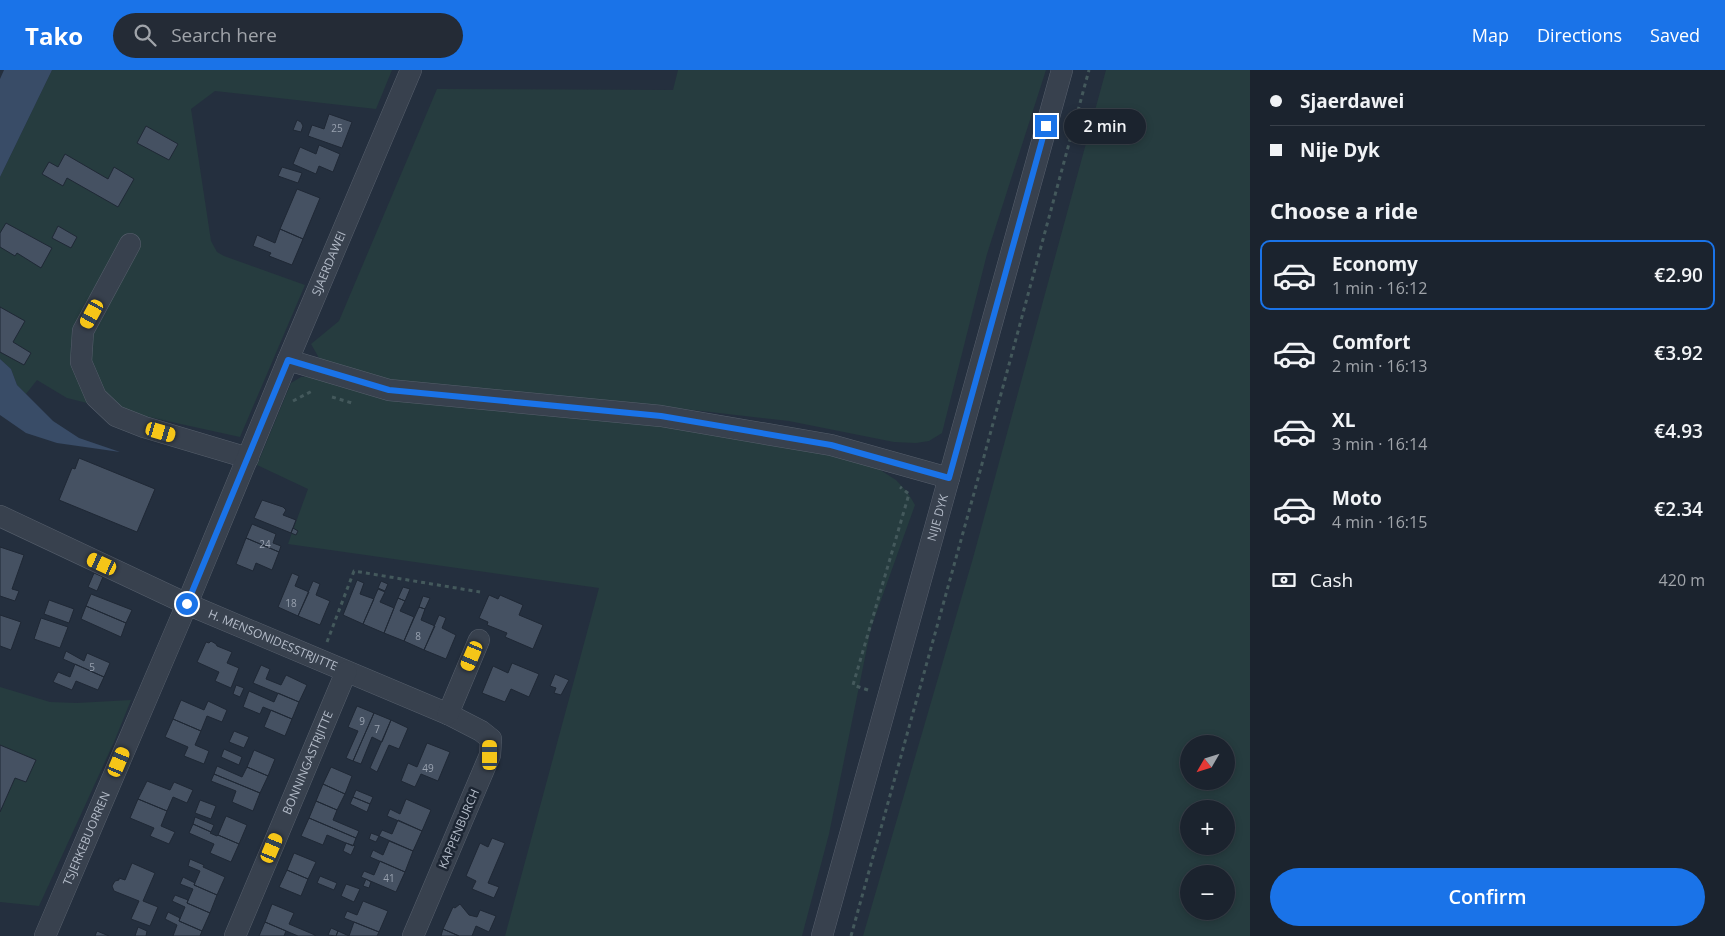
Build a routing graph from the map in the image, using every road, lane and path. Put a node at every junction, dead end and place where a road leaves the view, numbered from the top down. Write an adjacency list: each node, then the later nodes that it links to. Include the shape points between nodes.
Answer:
1 (411, 70): 7 (street, SJAERDAWEI)
2 (1062, 70): 13 (street, NIJE DYK)
3 (1089, 70): 5 (path)
4 (1045, 210): 5 (path)
5 (1051, 211): 27 (path)
6 (130, 244): 12 (street, via 83,331 81,362 96,397 116,416)
7 (288, 360): 12 (street, SJAERDAWEI); 13 (street, via 389,390 661,416 831,445)
8 (318, 392): 10 (path, via 314,390)
9 (325, 395): 11 (path)
10 (292, 402)
11 (358, 404)
12 (248, 458): 17 (street, SJAERDAWEI)
13 (949, 478): 26 (street, NIJE DYK)
14 (894, 483): 21 (path, via 909,494 854,686)
15 (0, 516): 17 (street, H. MENSONIDESSTRJITTE)
16 (480, 592): 19 (path, via 354,571)
17 (187, 604): 19 (street, H. MENSONIDESSTRJITTE); 23 (street, TSJERKEBUORREN)
18 (479, 640): 22 (street)
19 (319, 661): 20 (street, H. MENSONIDESSTRJITTE)
20 (346, 672): 22 (street, H. MENSONIDESSTRJITTE); 24 (street, BONNINGASTRJITTE)
21 (868, 690)
22 (448, 714): 25 (street, KAPPENBURCH, via 491,739 490,755)
23 (45, 936)
24 (235, 936)
25 (413, 936)
26 (822, 936)
27 (851, 936)

